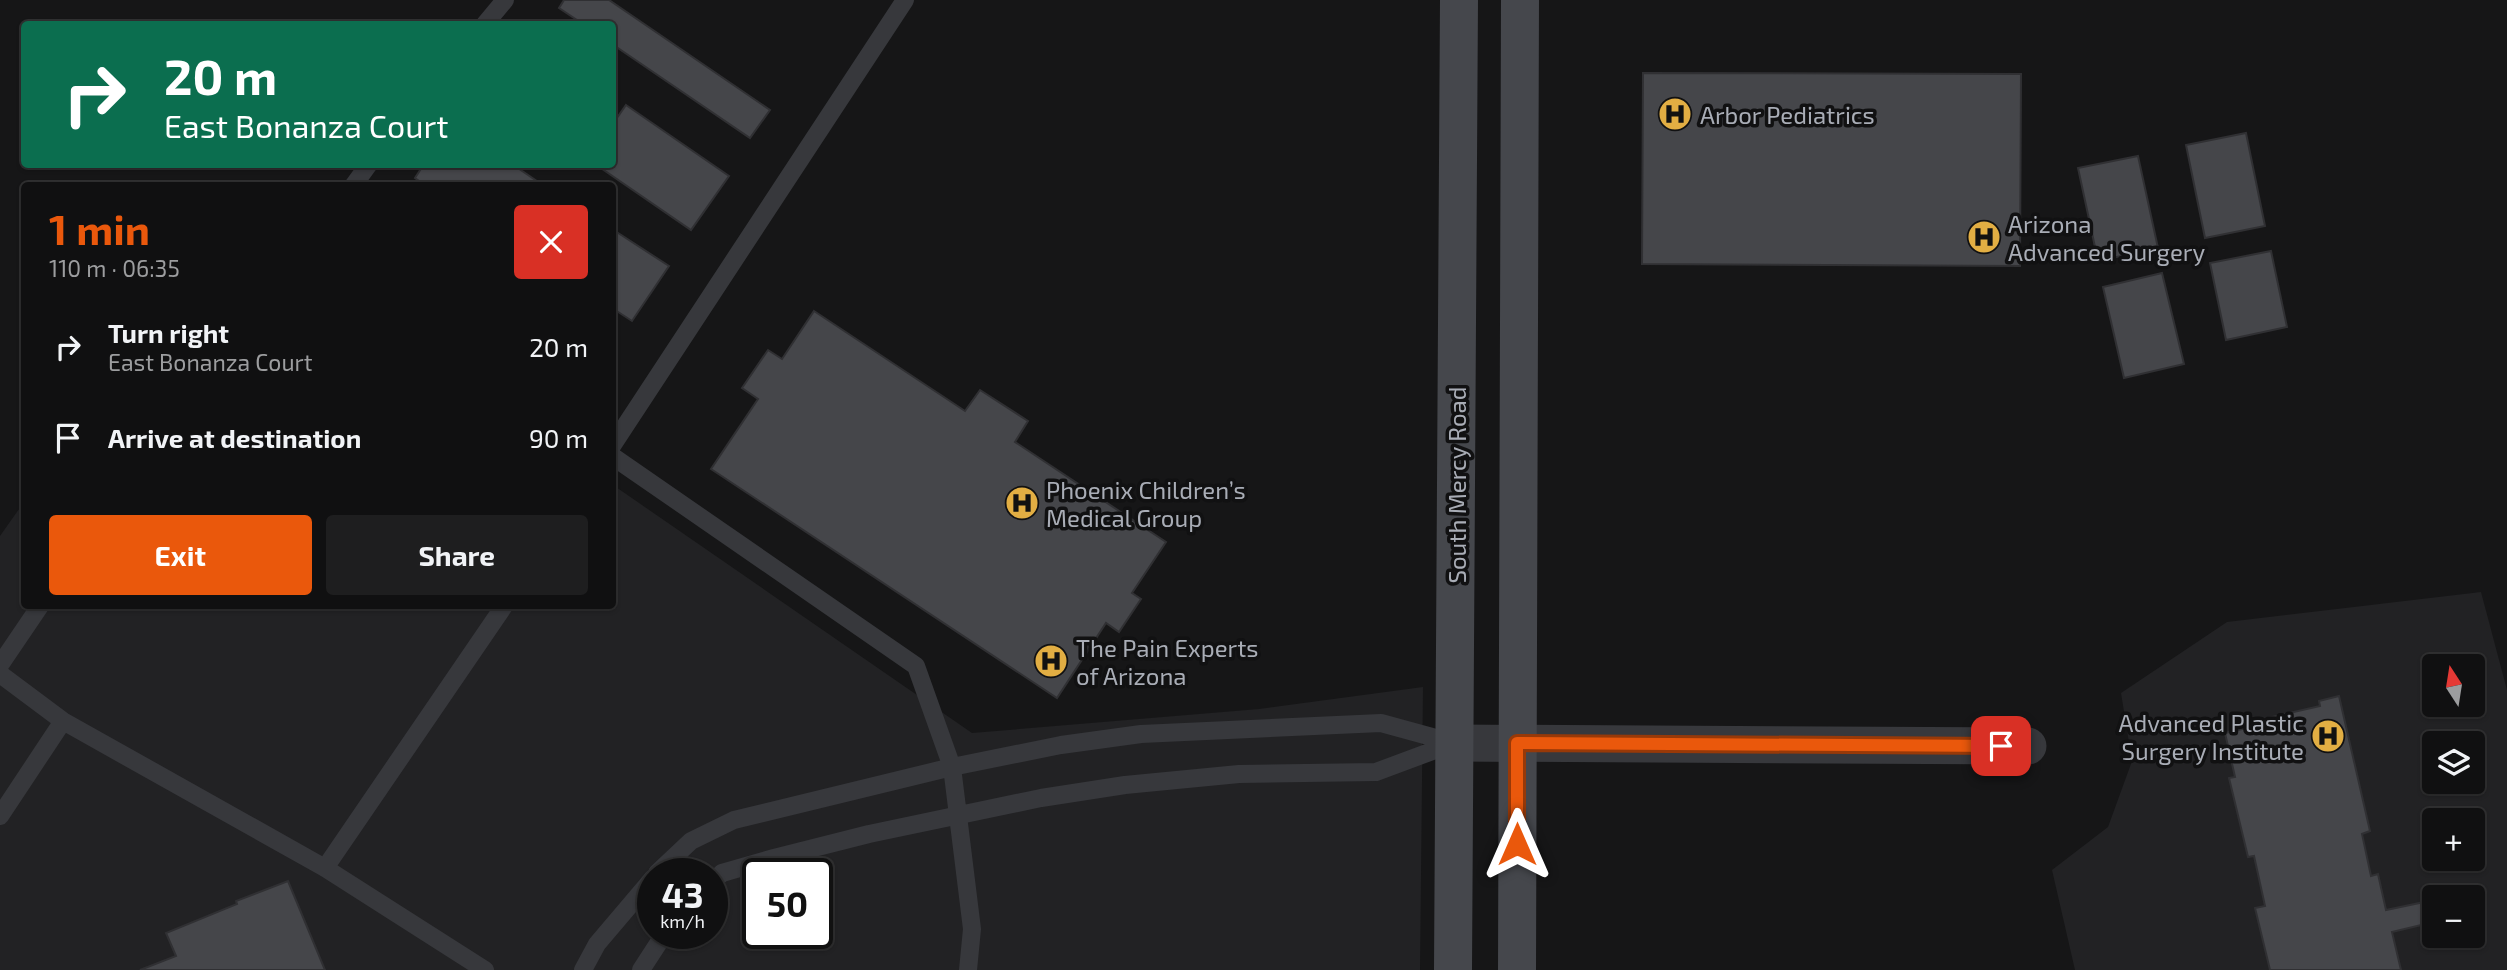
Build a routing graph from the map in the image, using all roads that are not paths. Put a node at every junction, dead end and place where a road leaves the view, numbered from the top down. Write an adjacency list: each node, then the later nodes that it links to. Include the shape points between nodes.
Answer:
1 (505, 0): 5 (lane)
2 (905, 0): 6 (lane)
3 (1459, 0): 13 (main road, South Mercy Road)
4 (1520, 0): 14 (main road)
5 (488, 21)
6 (616, 440)
7 (616, 459): 16 (lane, via 916,666)
8 (38, 609): 10 (lane)
9 (502, 609): 20 (lane)
10 (0, 665)
11 (0, 674): 12 (lane)
12 (63, 721): 18 (lane); 20 (lane)
13 (1454, 743): 14 (street); 16 (lane, via 1381,723 1300,726 1141,734); 17 (lane, via 1376,772 1181,779 1041,798); 28 (main road, South Mercy Road)
14 (1517, 743): 15 (street); 29 (main road)
15 (2028, 746)
16 (952, 767): 17 (lane); 19 (lane, via 734,820 691,841)
17 (959, 815): 21 (lane); 27 (lane, via 972,929)
18 (0, 816)
19 (673, 858)
20 (325, 868): 24 (lane)
21 (728, 871)
22 (637, 897): 25 (lane, via 597,944)
23 (655, 949): 26 (lane)
24 (485, 970)
25 (583, 970)
26 (641, 970)
27 (968, 970)
28 (1453, 970)
29 (1517, 970)

